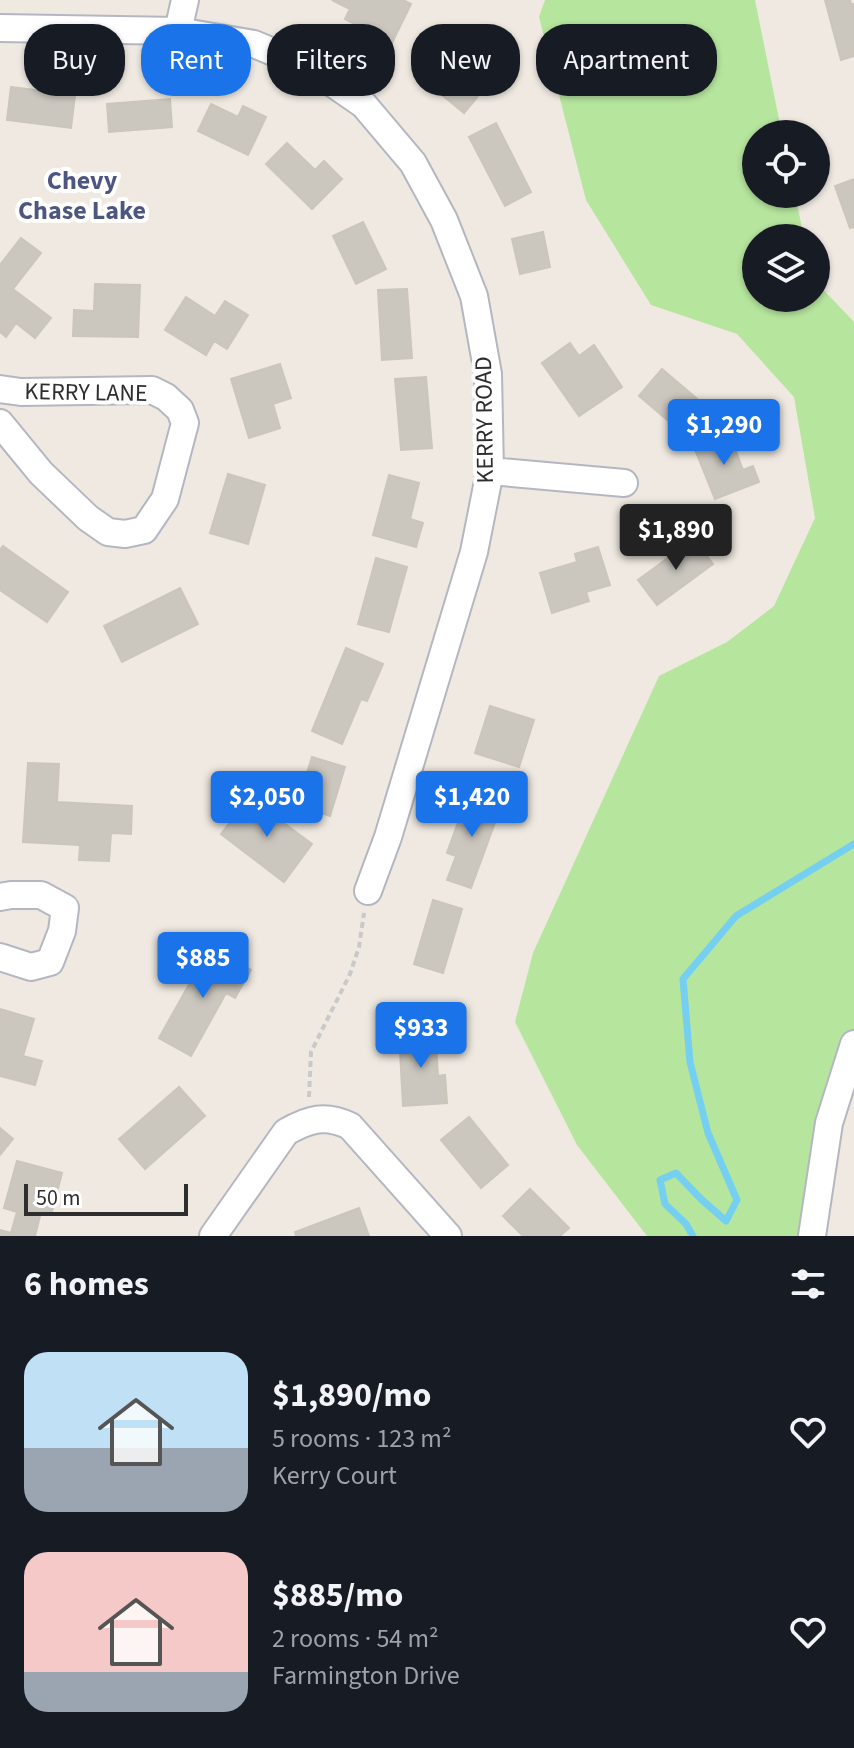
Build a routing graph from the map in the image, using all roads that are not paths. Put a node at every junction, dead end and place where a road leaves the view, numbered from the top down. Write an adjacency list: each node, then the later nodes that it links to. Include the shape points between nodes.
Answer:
1 (185, 0): 2 (street)
2 (180, 24)
3 (0, 28): 4 (street, KERRY ROAD)
4 (141, 30)
5 (251, 43): 8 (street, KERRY ROAD, via 309,67 364,105 413,163 444,220 474,296 488,374)
6 (0, 389): 7 (street, KERRY LANE, via 152,390 180,410 185,423 165,499 144,530 125,534 108,532 88,518)
7 (0, 423)
8 (490, 471): 9 (street); 10 (street, KERRY ROAD, via 474,552)
9 (624, 483)
10 (368, 891)
11 (0, 897): 12 (street, via 41,895 65,908 50,962 31,967)
12 (0, 957)
13 (854, 1044): 14 (street, via 829,1123)
14 (815, 1235)
15 (213, 1236): 16 (street, via 286,1132 308,1121 334,1119 350,1126)
16 (448, 1236)

